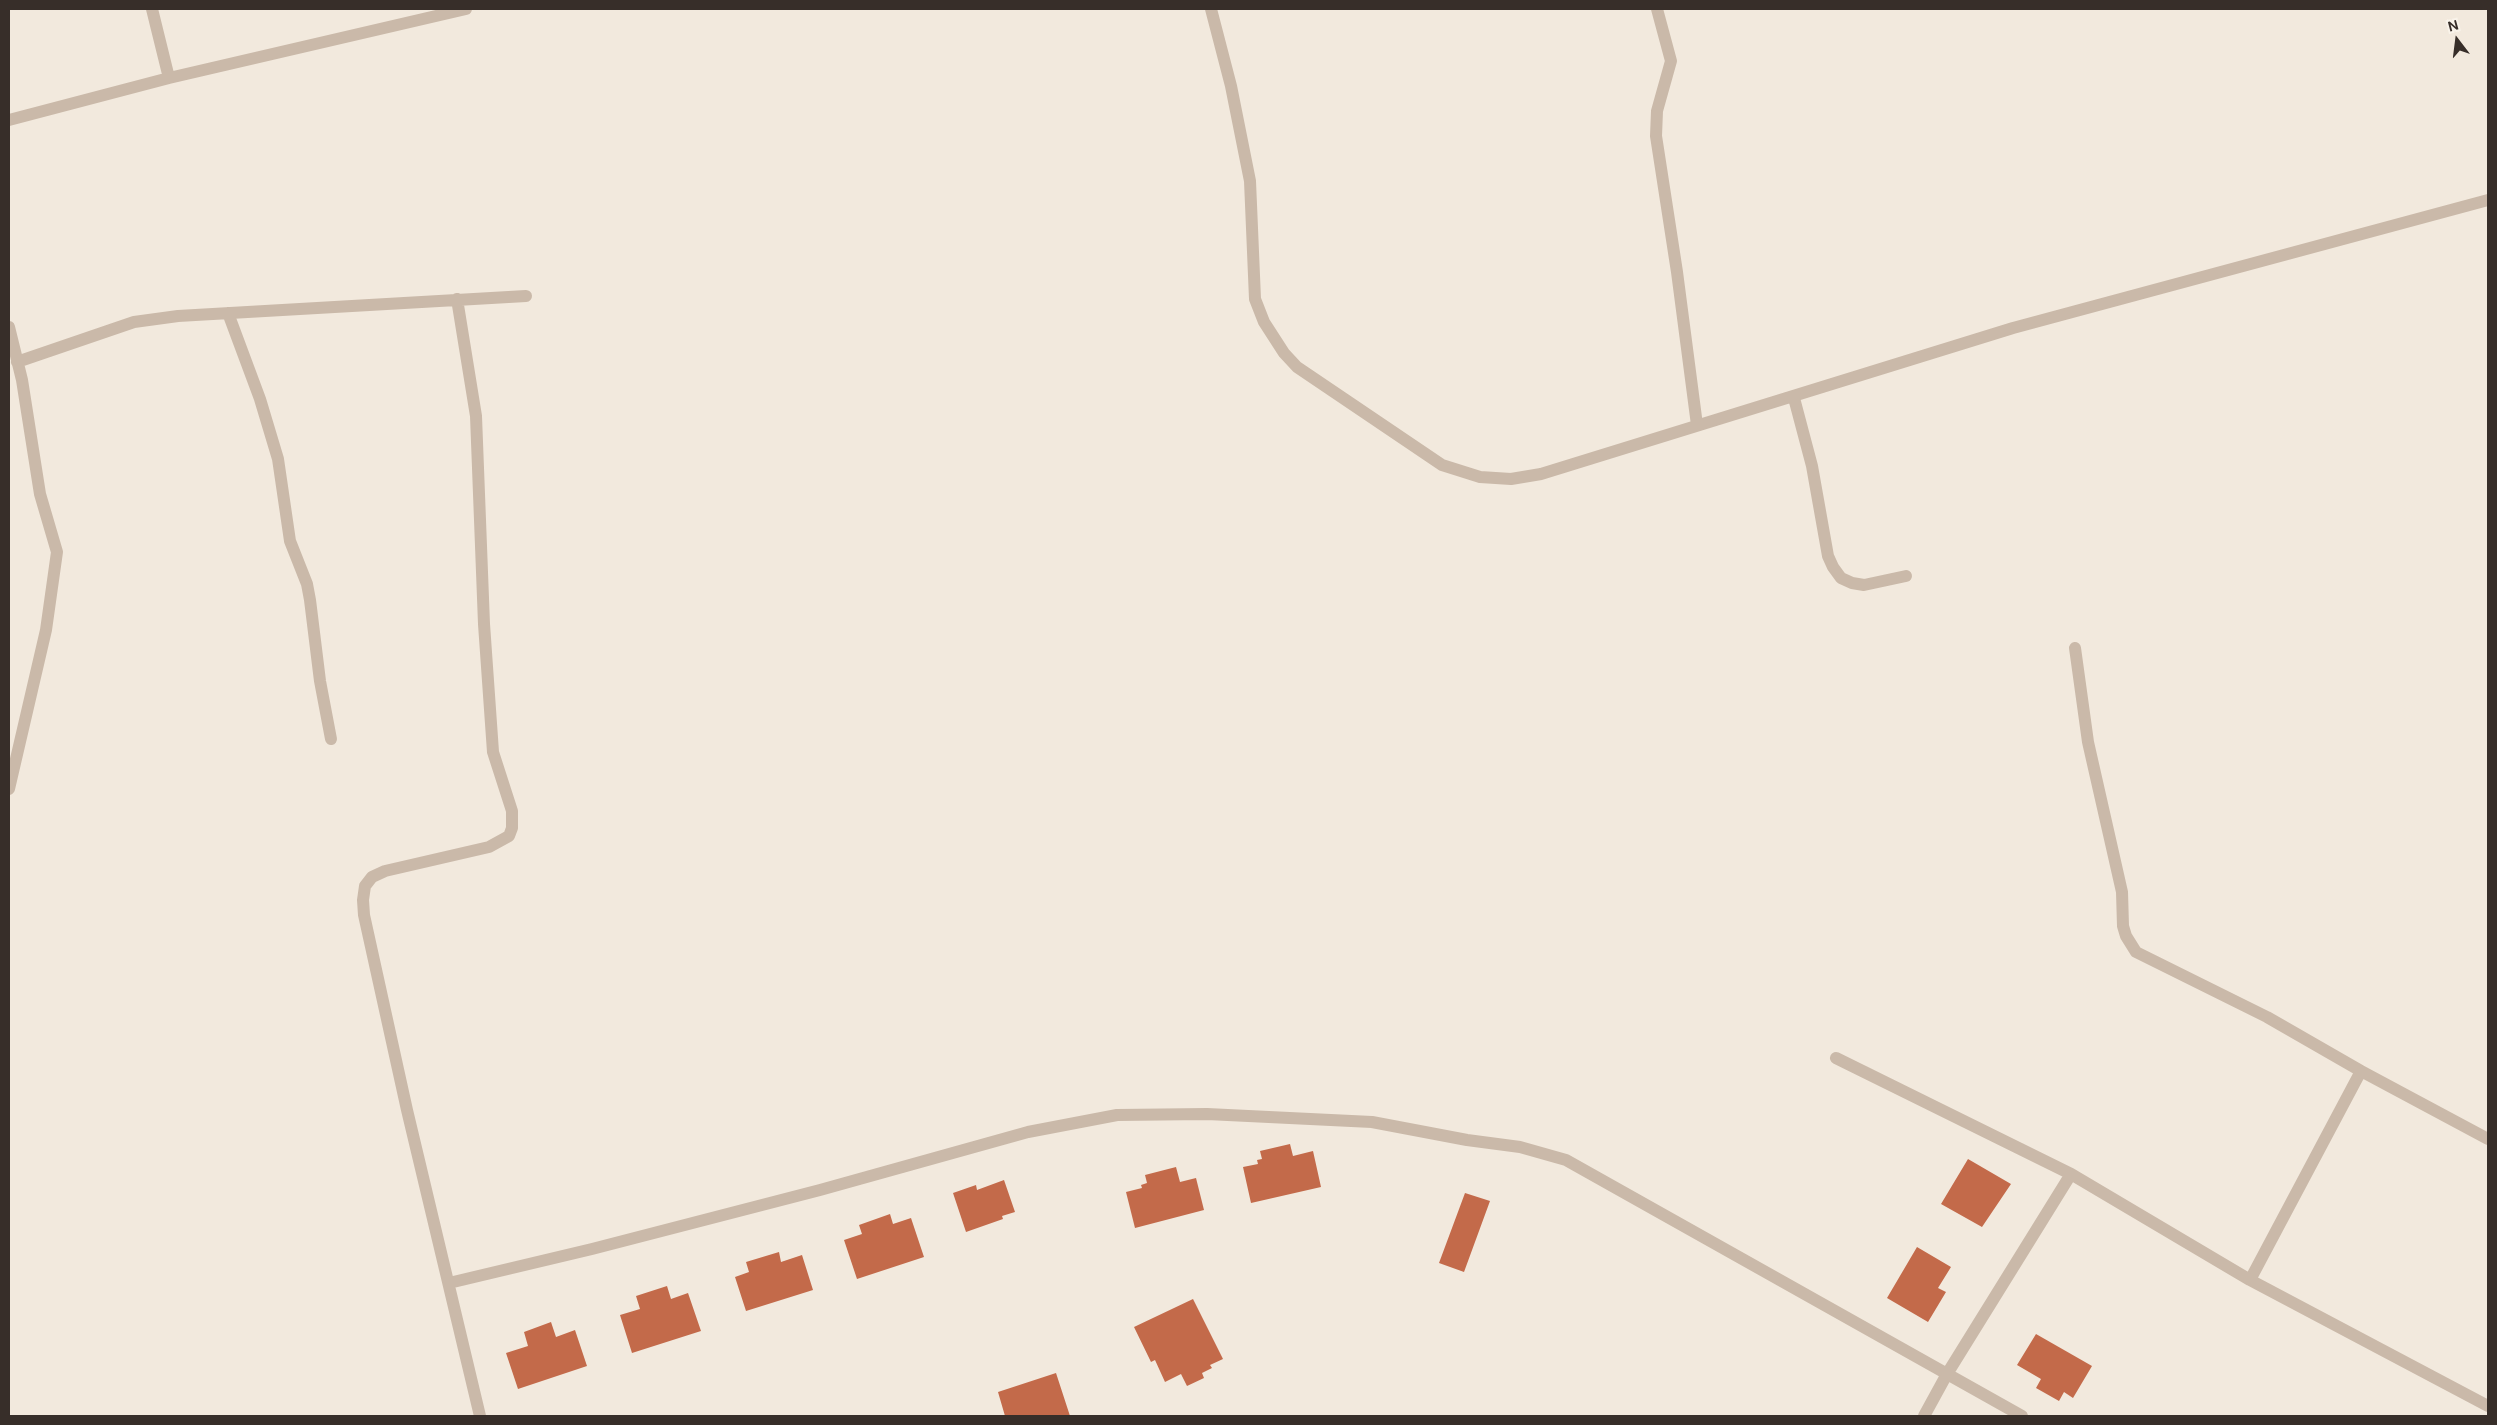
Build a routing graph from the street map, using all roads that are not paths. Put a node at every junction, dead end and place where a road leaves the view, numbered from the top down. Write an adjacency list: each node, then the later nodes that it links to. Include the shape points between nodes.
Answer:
1 (152, 9): 6 (street)
2 (466, 9): 5 (street)
3 (1211, 9): 15 (street, via 1250,181 1256,299 1264,322 1297,367 1442,465 1480,478 1512,479 1541,474)
4 (1657, 9): 15 (street, via 1670,61 1657,111 1656,136)
5 (438, 12): 6 (street)
6 (169, 78): 7 (street)
7 (9, 120)
8 (2488, 200): 14 (street, via 2013,328 1852,376)
9 (526, 296): 10 (street)
10 (457, 299): 11 (street); 25 (street, via 476,416 484,624 493,752 512,811 512,828 509,836 489,847 385,871 372,877 365,886 363,900 407,1110)
11 (228, 313): 13 (street, via 134,322); 18 (street, via 278,459 290,541 308,592)
12 (9, 327): 13 (street)
13 (17, 362): 19 (street, via 40,494 57,552 46,630)
14 (1794, 398): 15 (street); 16 (street, via 1833,567 1841,578 1852,584 1864,585)
15 (1697, 425)
16 (1906, 576)
17 (2075, 648): 21 (street, via 2088,742 2122,892 2123,926 2130,944 2142,956 2267,1017)
18 (332, 739)
19 (9, 789)
20 (1836, 1058): 23 (street)
21 (2361, 1071): 22 (street); 24 (street)
22 (2488, 1139)
23 (2071, 1174): 24 (street); 26 (street)
24 (2250, 1280): 27 (street)
25 (449, 1283): 26 (street, via 820,1190 1028,1132 1117,1115 1207,1114 1372,1122 1520,1147 1566,1160); 28 (street)
26 (1947, 1374): 29 (street); 30 (street)
27 (2488, 1406)
28 (480, 1416)
29 (1924, 1416)
30 (2022, 1416)

